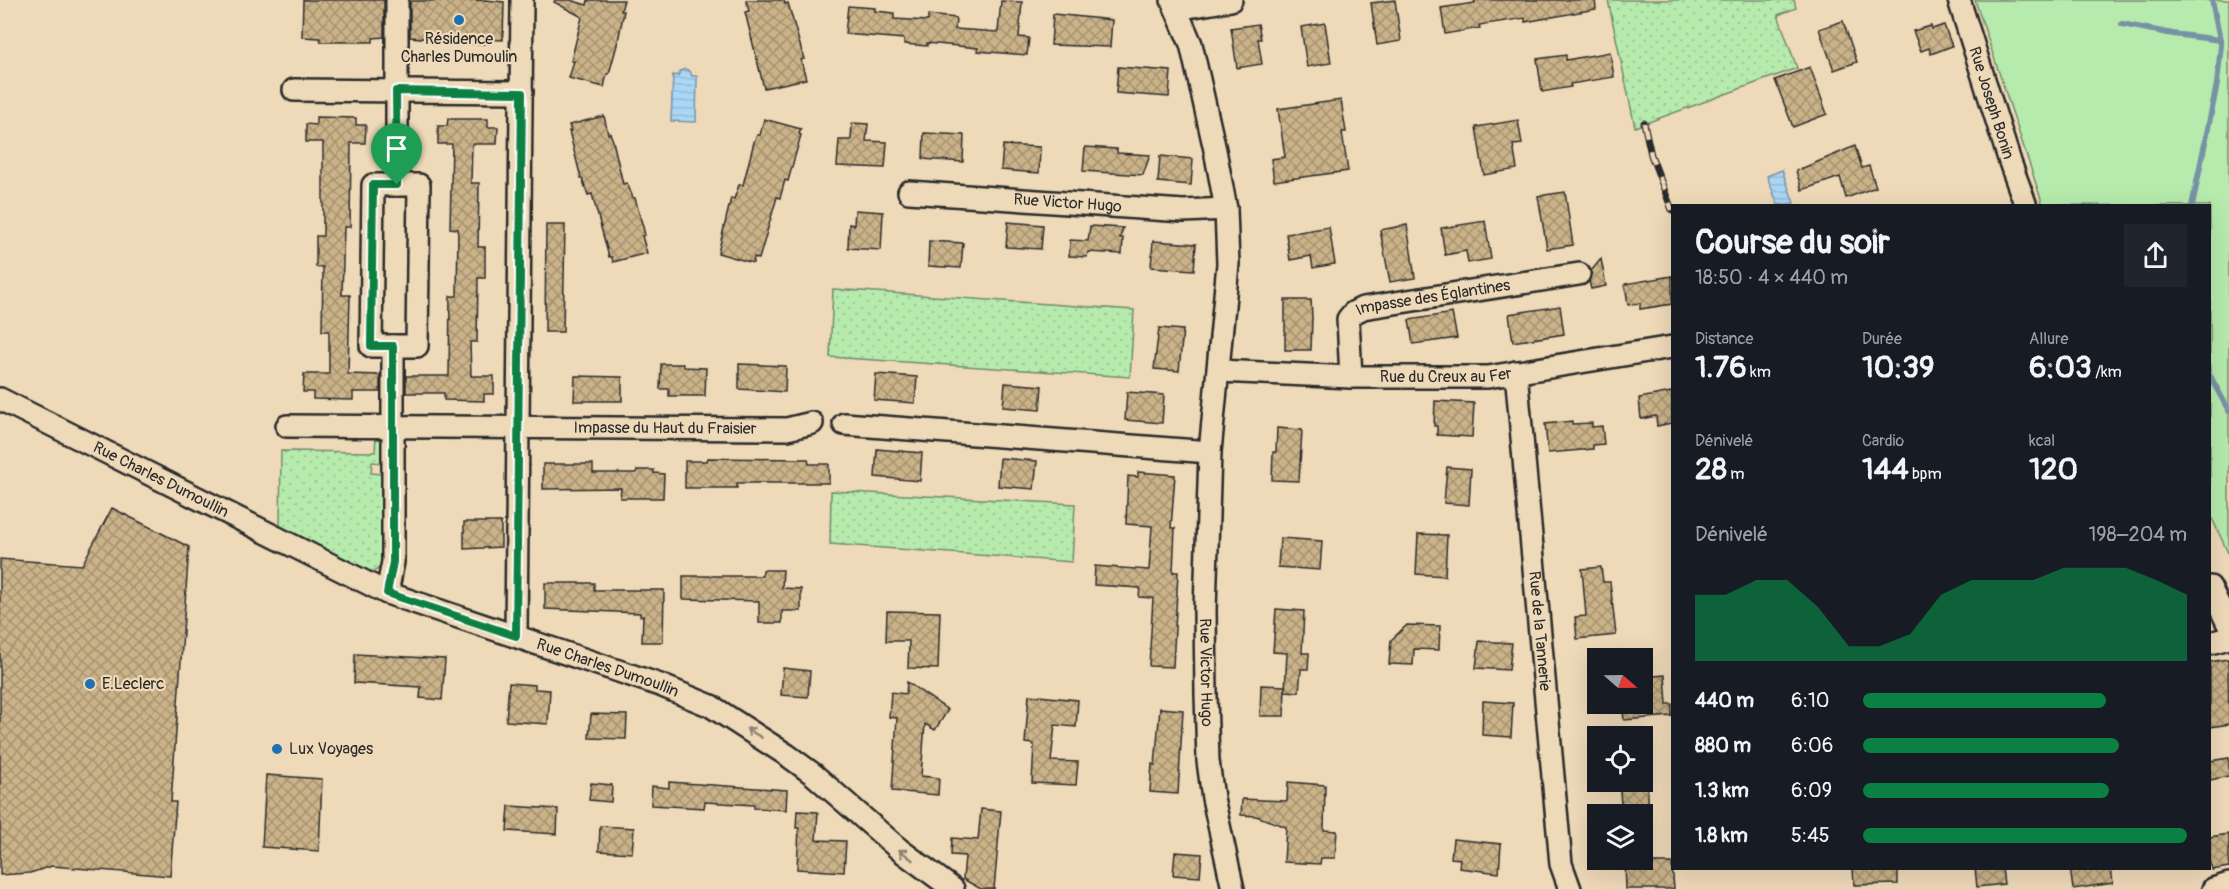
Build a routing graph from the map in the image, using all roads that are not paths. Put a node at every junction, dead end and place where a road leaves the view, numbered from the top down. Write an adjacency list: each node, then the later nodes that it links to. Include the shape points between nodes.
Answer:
1 (397, 0): 7 (street)
2 (522, 0): 8 (street)
3 (1231, 0): 5 (street)
4 (1959, 0): 11 (street, Rue Joseph Bonin)
5 (1174, 4): 12 (street, Rue Victor Hugo, via 1191,44)
6 (294, 90): 7 (street)
7 (396, 91): 8 (street); 9 (street)
8 (522, 93): 24 (street)
9 (397, 185): 14 (street, via 419,185 417,346); 14 (street, via 373,185 371,346)
10 (909, 192): 12 (street, Rue Victor Hugo, via 1183,211)
11 (2025, 204)
12 (1226, 209): 16 (street, Rue Victor Hugo, via 1228,264)
13 (1579, 274): 18 (street, Impasse des Églantines, via 1362,308 1348,319)
14 (393, 346): 23 (street)
15 (1671, 347): 17 (street, Rue du Creux au Fer)
16 (1218, 371): 18 (street, Rue du Creux au Fer); 25 (street, Rue Victor Hugo)
17 (1516, 372): 18 (street, Rue du Creux au Fer, via 1451,378); 35 (street, Rue de la Tannerie, via 1562,864)
18 (1351, 376)
19 (0, 399): 27 (street, Rue Charles Dumoullin)
20 (812, 423): 24 (street, Impasse du Haut du Fraisier, via 787,429)
21 (844, 424): 25 (street)
22 (287, 426): 23 (street, Impasse du Haut du Fraisier)
23 (394, 427): 24 (street, Impasse du Haut du Fraisier); 27 (street, via 393,562)
24 (518, 427): 29 (street)
25 (1210, 452): 34 (street, Rue Victor Hugo, via 1205,609 1208,761)
26 (2211, 589): 28 (street)
27 (387, 593): 29 (street, Rue Charles Dumoullin)
28 (2229, 626)
29 (516, 636): 33 (street, Rue Charles Dumoullin, one-way to 29, via 900,850 787,754 711,706)
30 (2229, 638): 31 (street)
31 (2211, 643)
32 (2229, 884): 36 (street)
33 (954, 889)
34 (1233, 889)
35 (1570, 889)
36 (2213, 889)

